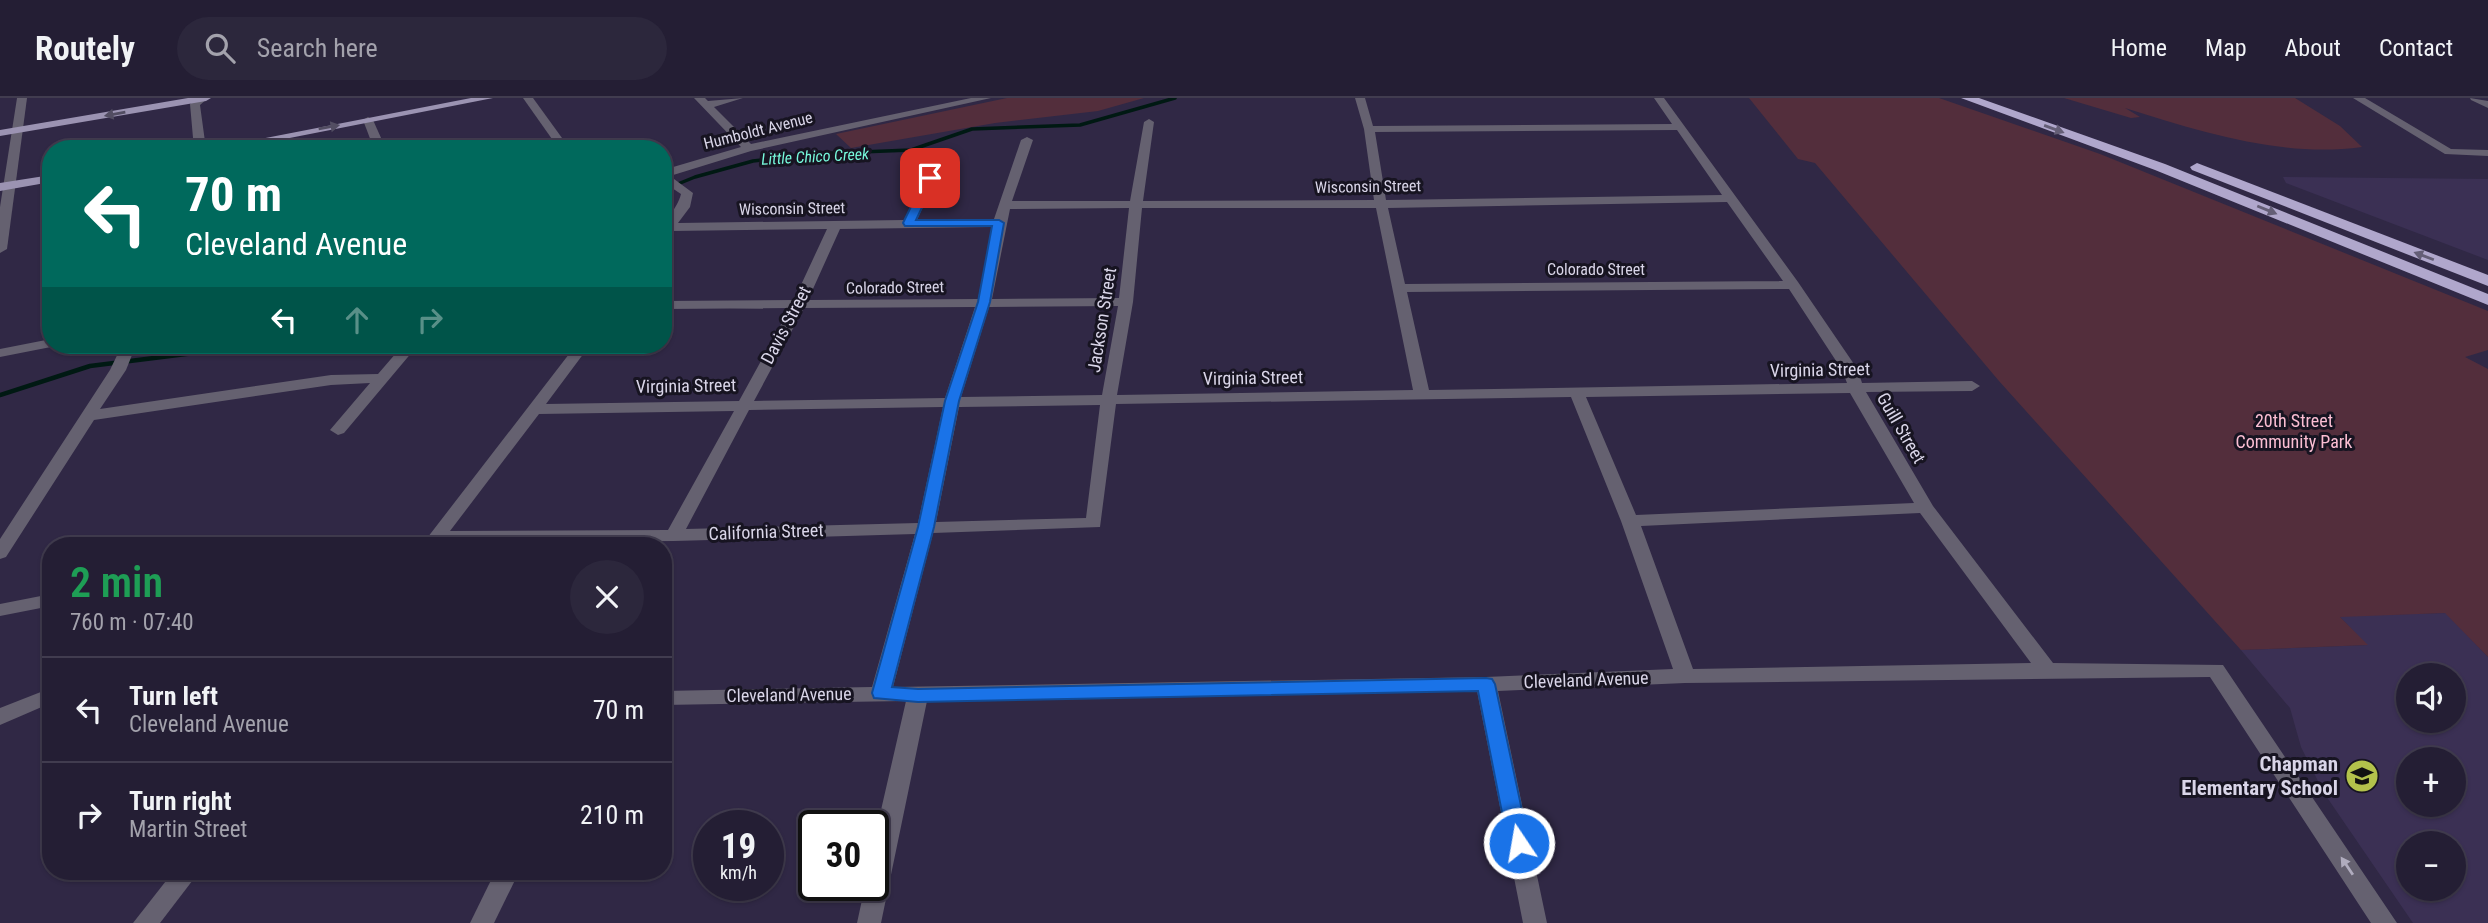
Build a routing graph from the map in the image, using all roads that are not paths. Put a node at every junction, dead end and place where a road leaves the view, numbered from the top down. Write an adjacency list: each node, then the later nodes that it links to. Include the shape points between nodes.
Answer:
1 (22, 98): 19 (street)
2 (204, 98): 19 (main road, one-way to 19); 21 (street, via 195,104)
3 (488, 98): 15 (main road)
4 (528, 98): 24 (street)
5 (738, 98): 13 (street)
6 (986, 98): 26 (street, Humboldt Avenue)
7 (1360, 98): 18 (street)
8 (1659, 98): 17 (street, Guill Street)
9 (1967, 98): 46 (highway, one-way to 46, via 2160,167)
10 (2003, 98): 43 (highway, one-way to 10, via 2179,160)
11 (2358, 98): 27 (street, via 2449,152)
12 (2475, 98): 14 (street)
13 (702, 101): 26 (street)
14 (2488, 105)
15 (368, 120): 22 (main road, one-way to 15); 23 (street)
16 (1149, 122): 34 (street, Jackson Street)
17 (1680, 127): 18 (street); 33 (street, Guill Street)
18 (1370, 129): 35 (street)
19 (18, 130): 20 (main road); 32 (street)
20 (0, 133)
21 (199, 140)
22 (262, 140)
23 (376, 140)
24 (558, 140)
25 (1027, 140): 36 (street)
26 (749, 148): 29 (street, Humboldt Avenue)
27 (2488, 153)
28 (941, 155): 38 (street)
29 (672, 172)
30 (42, 180): 32 (main road)
31 (672, 182): 37 (street, via 687,193 684,207)
32 (5, 186): 42 (street)
33 (1731, 198): 35 (street, Wisconsin Street); 44 (street, Guill Street)
34 (1136, 204): 35 (street, Wisconsin Street); 36 (street, Wisconsin Street); 48 (street, Jackson Street)
35 (1381, 204): 45 (street)
36 (1006, 205): 39 (street)
37 (672, 223)
38 (909, 223): 39 (street, Wisconsin Street); 40 (street, Wisconsin Street)
39 (999, 223): 47 (street)
40 (835, 225): 41 (street, Wisconsin Street); 50 (street, Davis Street)
41 (672, 231)
42 (0, 248)
43 (2488, 281)
44 (1793, 285): 45 (street, Colorado Street); 58 (street, Guill Street, via 1850,370)
45 (1400, 288): 60 (street)
46 (2488, 300)
47 (984, 302): 48 (street, Colorado Street); 50 (street, Colorado Street); 62 (street)
48 (1126, 302): 61 (street, Jackson Street)
49 (672, 305): 50 (street, Colorado Street)
50 (798, 306): 63 (street, Davis Street)
51 (42, 345): 52 (street)
52 (0, 353)
53 (125, 354): 65 (street)
54 (403, 354): 56 (street)
55 (576, 354): 64 (street)
56 (383, 378): 65 (street, via 331,380); 66 (street)
57 (1972, 386): 58 (street, Virginia Street)
58 (1856, 389): 59 (street, Virginia Street); 67 (street, Guill Street)
59 (1577, 393): 60 (street, Virginia Street); 68 (street)
60 (1422, 394): 61 (street, Virginia Street)
61 (1109, 398): 62 (street, Virginia Street); 69 (street, Jackson Street)
62 (952, 401): 63 (street, Virginia Street); 70 (street)
63 (744, 404): 64 (street, Virginia Street); 71 (street, Davis Street)
64 (534, 409): 72 (street)
65 (88, 416): 74 (street)
66 (338, 429)
67 (1925, 508): 68 (street); 77 (street, Guill Street)
68 (1630, 521): 78 (street)
69 (1094, 523): 70 (street, California Street)
70 (926, 527): 71 (street, California Street); 80 (street)
71 (674, 535): 73 (street, California Street)
72 (438, 537)
73 (605, 537)
74 (0, 553)
75 (42, 602): 76 (street)
76 (0, 610)
77 (2047, 670): 78 (street, Cleveland Avenue); 91 (street, Cleveland Avenue, one-way to 77, via 2216,670)
78 (1685, 676): 79 (street, Cleveland Avenue)
79 (1486, 684): 81 (street, Cleveland Avenue); 90 (street)
80 (881, 693): 81 (street, Cleveland Avenue); 82 (street, Cleveland Avenue)
81 (918, 696): 89 (street)
82 (672, 698)
83 (42, 699): 84 (street)
84 (0, 717)
85 (180, 880): 87 (street)
86 (503, 880): 88 (street)
87 (145, 923)
88 (482, 923)
89 (869, 923)
90 (1535, 923)
91 (2385, 923)

